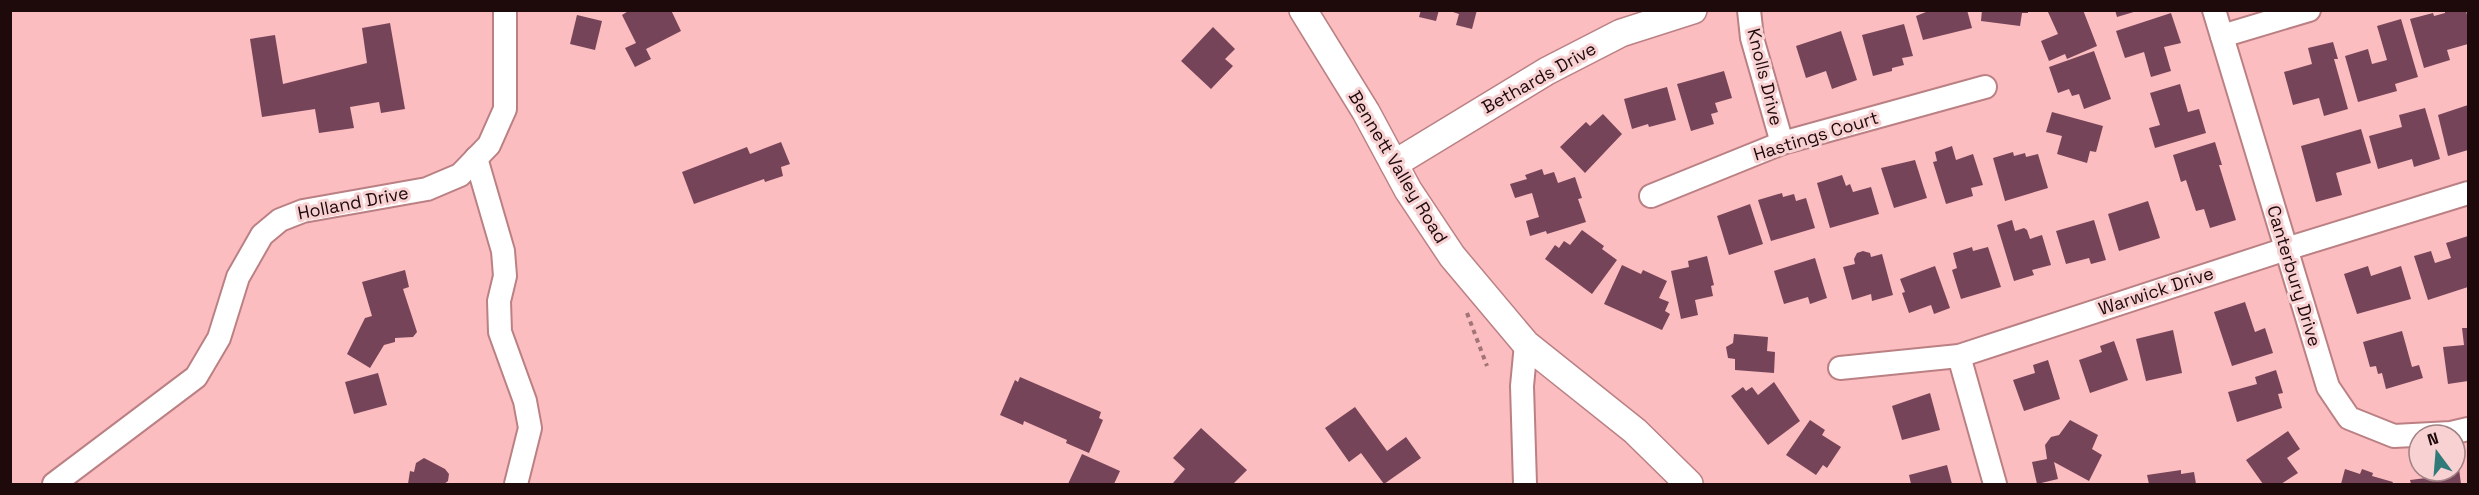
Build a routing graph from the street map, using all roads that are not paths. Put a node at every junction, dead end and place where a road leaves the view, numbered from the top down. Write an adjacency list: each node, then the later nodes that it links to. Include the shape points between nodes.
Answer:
1 (1303, 10): 11 (street, Bennett Valley Road)
2 (1693, 10): 11 (street, Bethards Drive, via 1621,33 1547,71)
3 (1749, 10): 9 (street, Knolls Drive, via 1752,38)
4 (2214, 10): 7 (street, Canterbury Drive)
5 (2309, 10): 7 (street)
6 (505, 11): 10 (street, Holland Drive, via 505,109 489,145)
7 (2222, 36): 14 (street, Canterbury Drive)
8 (1985, 87): 9 (street, Hastings Court)
9 (1782, 143): 13 (street, Hastings Court)
10 (476, 158): 19 (street, Holland Drive, via 460,176 427,189 303,210 280,220 262,235 238,277 219,338 196,377); 20 (street, via 503,251 500,332 525,401 530,428)
11 (1394, 164): 15 (street, Bennett Valley Road, via 1452,256)
12 (2469, 193): 14 (street, Warwick Drive)
13 (1651, 196)
14 (2286, 249): 16 (street, Warwick Drive); 18 (street, Canterbury Drive, via 2328,387 2349,418 2394,436)
15 (1526, 344): 21 (street, via 1522,386); 22 (street, Bennett Valley Road, via 1635,431)
16 (1959, 356): 17 (street, Warwick Drive); 23 (street)
17 (1840, 368)
18 (2469, 429)
19 (54, 484)
20 (516, 484)
21 (1525, 484)
22 (1689, 484)
23 (1995, 484)

